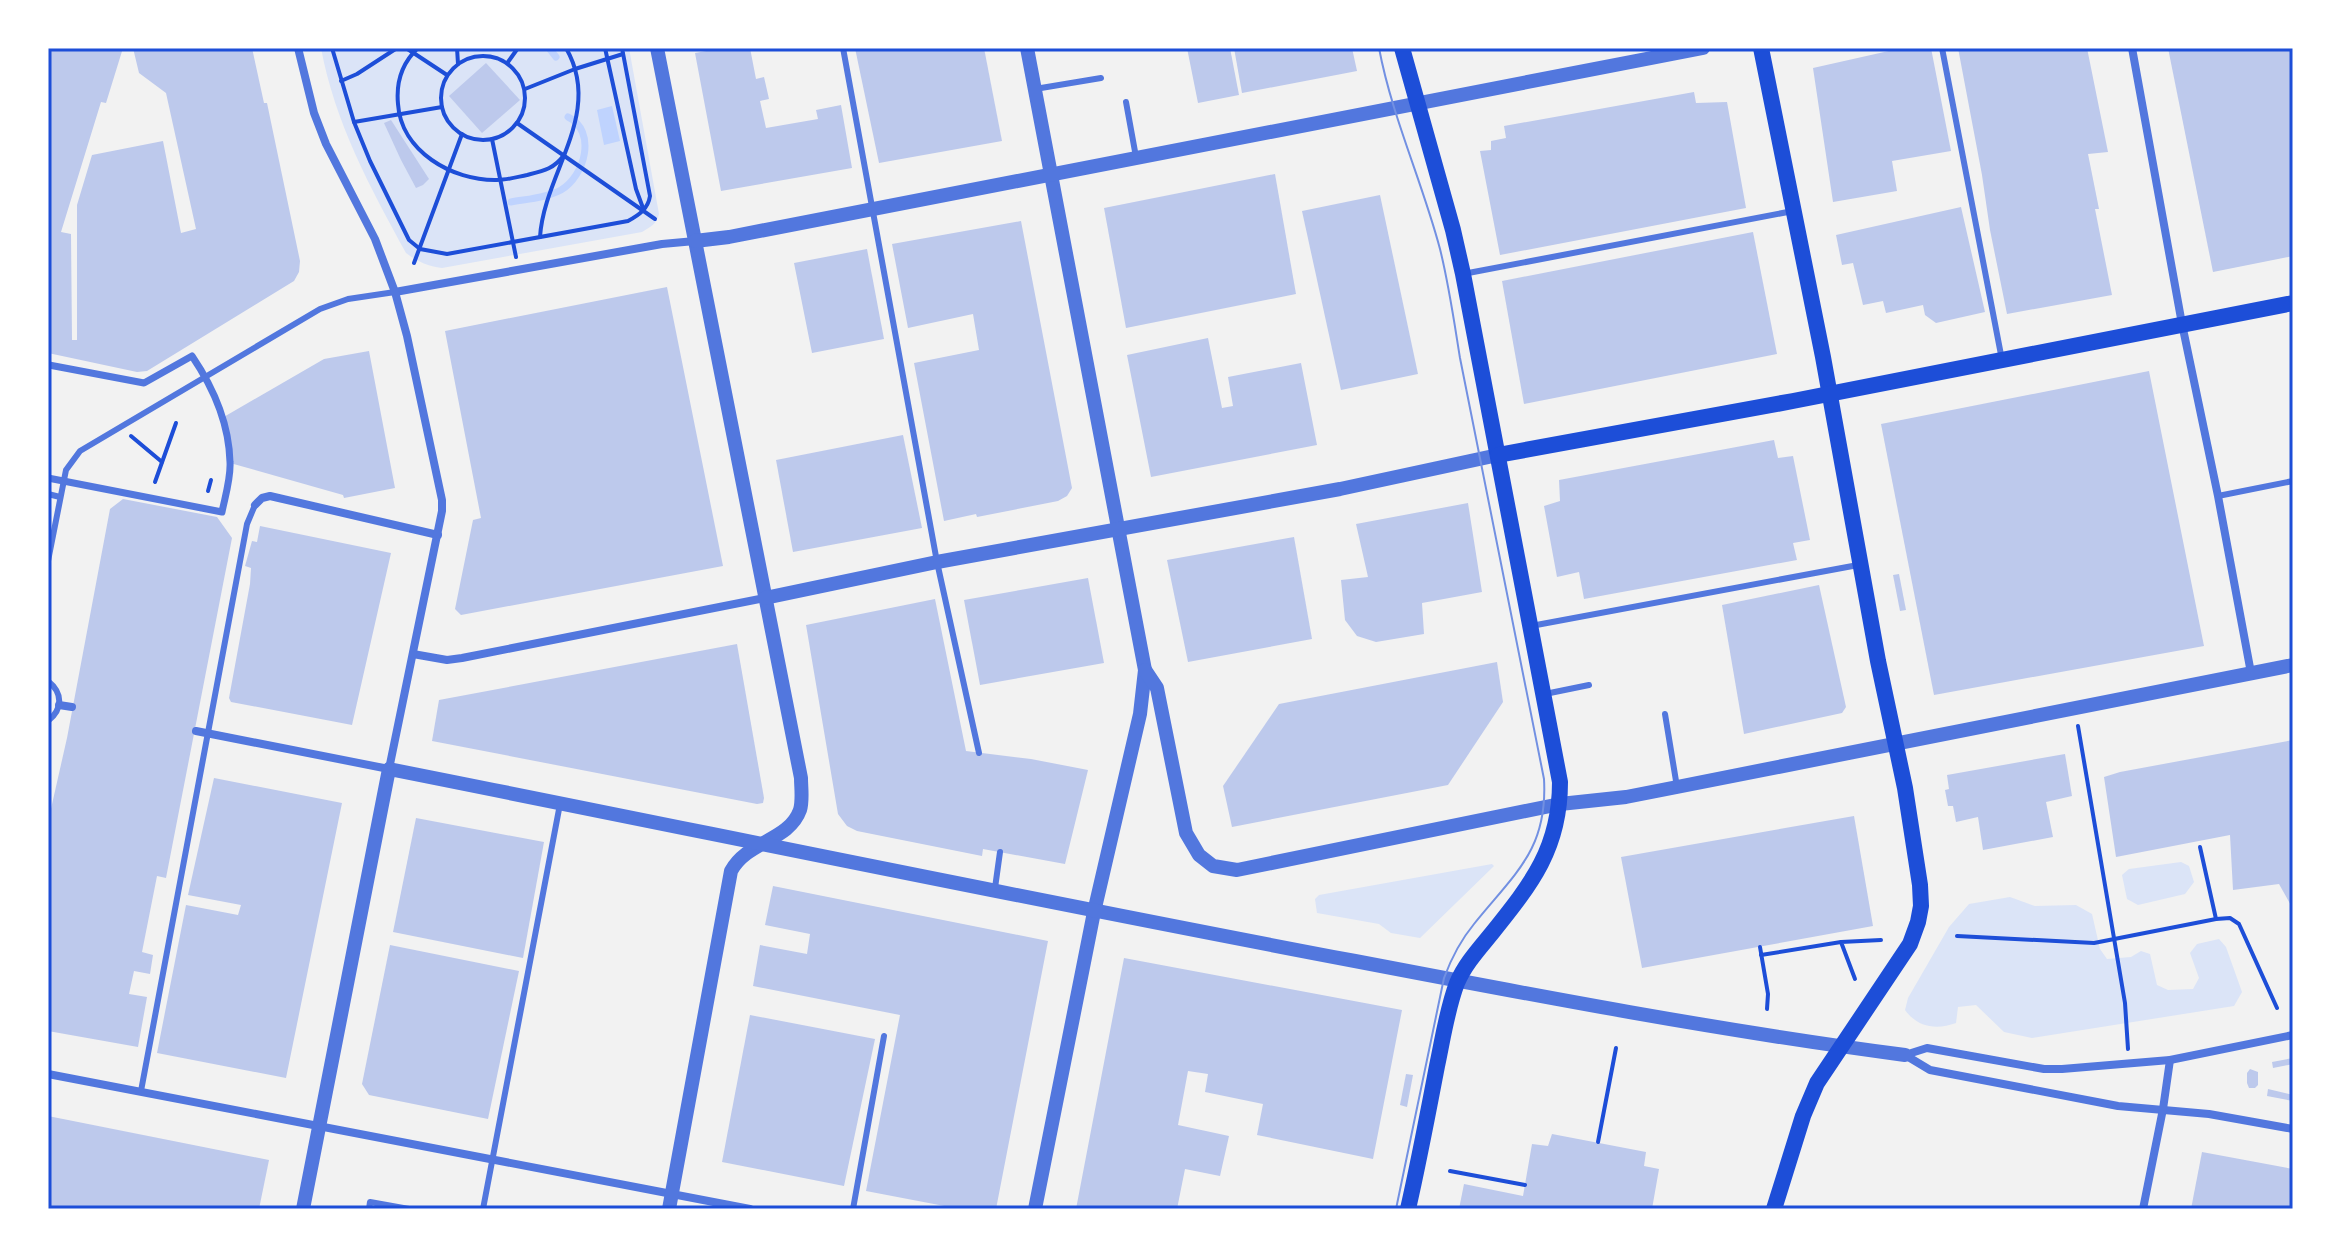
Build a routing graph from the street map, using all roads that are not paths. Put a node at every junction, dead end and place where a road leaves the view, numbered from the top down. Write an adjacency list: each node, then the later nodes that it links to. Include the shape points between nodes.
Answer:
1 (298, 48): 20 (street, via 326,144 375,239)
2 (657, 48): 18 (street)
3 (843, 48): 16 (lane)
4 (1027, 48): 11 (street)
5 (1402, 48): 13 (main road)
6 (1703, 48): 13 (street)
7 (1761, 48): 17 (main road)
8 (1942, 48): 23 (lane)
9 (2132, 48): 22 (street)
10 (1101, 78): 11 (lane)
11 (1035, 89): 15 (street)
12 (1126, 102): 14 (lane)
13 (1417, 104): 14 (street); 19 (main road)
14 (1136, 157): 15 (street)
15 (1051, 174): 16 (street); 35 (street)
16 (872, 208): 18 (street); 38 (lane)
17 (1793, 211): 19 (lane); 26 (main road)
18 (695, 241): 20 (street); 40 (street)
19 (1463, 274): 27 (main road)
20 (395, 292): 25 (lane, via 320,309); 36 (street, via 442,500)
21 (2293, 303): 22 (main road)
22 (2182, 324): 23 (main road); 32 (street)
23 (2002, 360): 26 (main road)
24 (48, 367): 25 (street, via 144,383 192,356)
25 (205, 377): 29 (lane, via 80,451); 29 (street, via 222,418 230,463 222,512)
26 (1830, 394): 27 (main road); 39 (main road)
27 (1498, 455): 35 (street); 41 (main road)
28 (48, 478): 29 (street)
29 (63, 481): 33 (lane)
30 (2293, 481): 32 (lane)
31 (48, 494): 33 (lane)
32 (2218, 496): 45 (street)
33 (60, 497): 37 (lane)
34 (255, 505): 36 (street, via 270,496); 54 (lane, via 247,524)
35 (1119, 530): 38 (street); 44 (street)
36 (438, 535): 42 (street)
37 (48, 561)
38 (937, 562): 40 (street); 56 (lane)
39 (1861, 565): 41 (lane); 55 (main road)
40 (765, 598): 42 (street, via 462,658); 61 (street, via 801,778 801,804 791,823)
41 (1531, 626): 48 (main road)
42 (413, 654): 57 (street)
43 (2293, 665): 45 (street)
44 (1145, 670): 60 (street, via 1157,688 1186,833 1213,866 1237,870); 64 (street, via 1140,714)
45 (2251, 673): 55 (street)
46 (48, 681): 49 (lane)
47 (1589, 685): 48 (lane)
48 (1544, 694): 60 (main road)
49 (59, 705): 50 (street); 52 (lane)
50 (72, 707)
51 (1665, 714): 58 (lane)
52 (48, 721)
53 (196, 731): 54 (street)
54 (208, 734): 57 (street); 72 (lane)
55 (1896, 744): 58 (street); 68 (main road, via 1921,906 1910,944)
56 (979, 753)
57 (389, 769): 59 (street); 74 (street)
58 (1677, 787): 60 (street)
59 (561, 803): 61 (street); 76 (lane)
60 (1560, 804): 65 (main road, via 1556,832 1543,862)
61 (764, 843): 63 (street); 77 (street, via 743,854 731,871)
62 (1000, 852): 63 (lane)
63 (995, 891): 64 (street)
64 (1094, 912): 65 (street); 84 (street)
65 (1458, 980): 68 (street); 85 (main road)
66 (2293, 1035): 70 (street)
67 (884, 1036): 83 (lane)
68 (1842, 1045): 69 (street); 86 (main road, via 1803,1116)
69 (1905, 1055): 70 (street, via 1927,1048 2044,1069); 73 (street, via 1930,1070 2118,1106)
70 (2170, 1060): 73 (street)
71 (48, 1074): 72 (street)
72 (141, 1091): 74 (street)
73 (2163, 1109): 75 (street); 87 (street)
74 (319, 1126): 76 (street); 78 (street)
75 (2293, 1129)
76 (492, 1159): 77 (street); 81 (lane)
77 (671, 1202): 82 (street)
78 (303, 1209)
79 (369, 1209): 80 (lane, via 370,1202)
80 (409, 1209)
81 (483, 1209)
82 (750, 1209)
83 (853, 1209)
84 (1035, 1209)
85 (1408, 1209)
86 (1774, 1209)
87 (2143, 1209)

